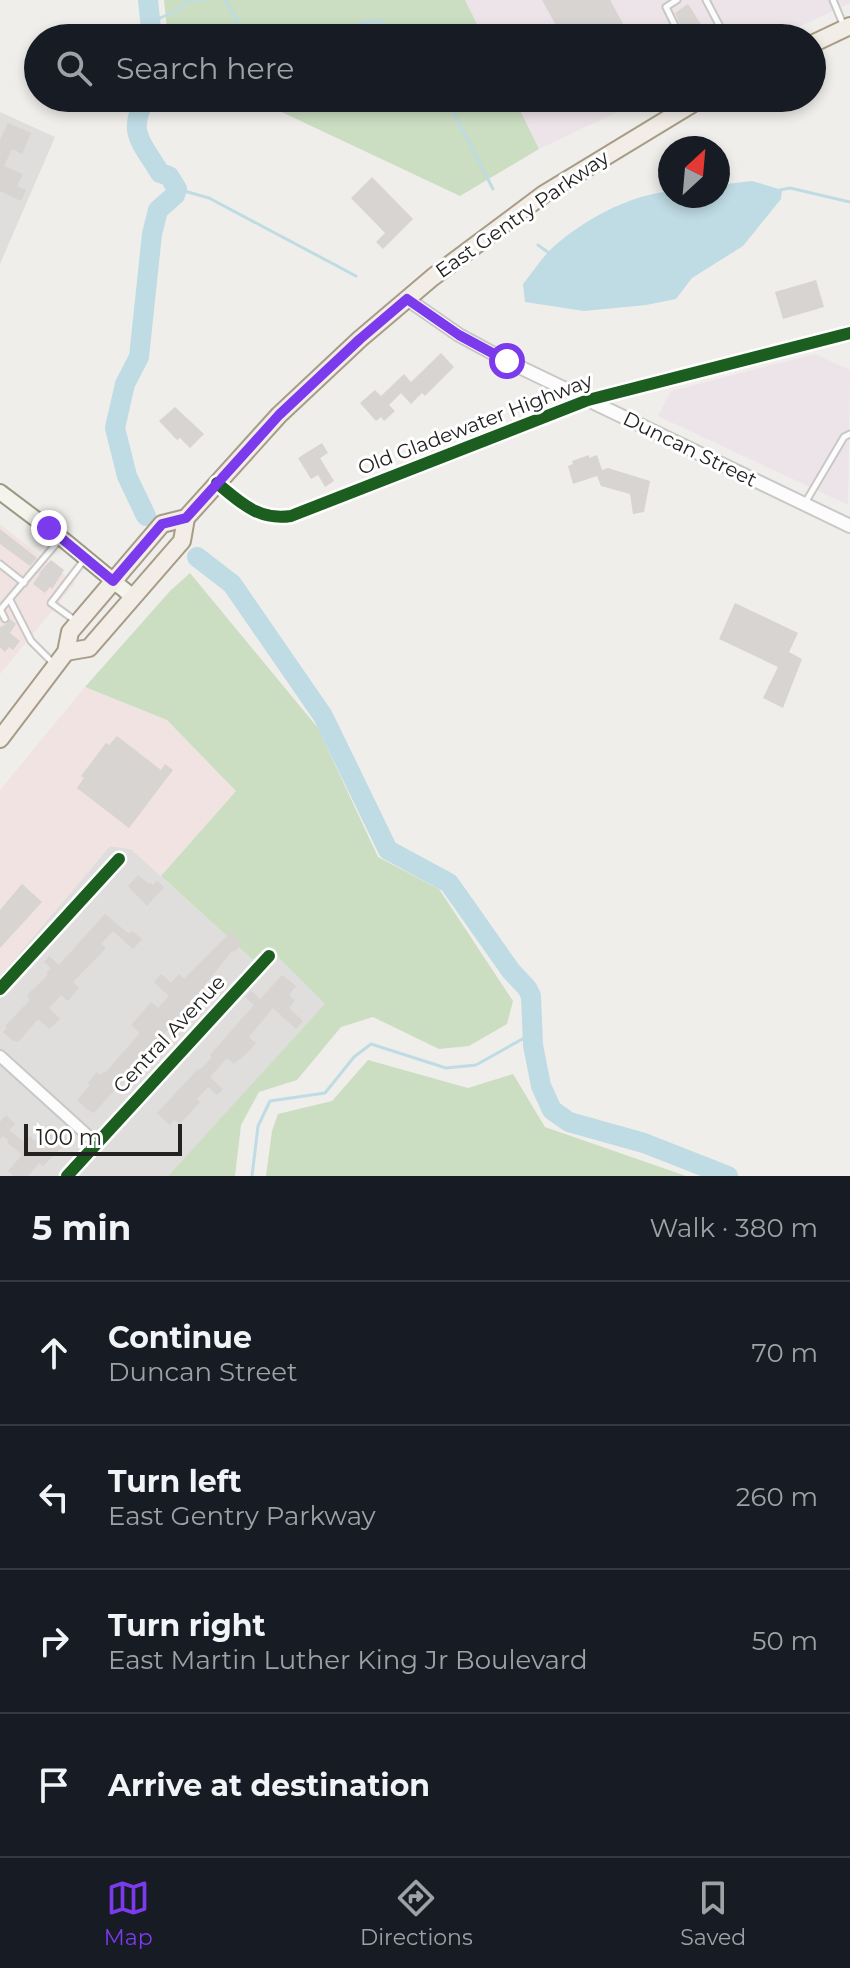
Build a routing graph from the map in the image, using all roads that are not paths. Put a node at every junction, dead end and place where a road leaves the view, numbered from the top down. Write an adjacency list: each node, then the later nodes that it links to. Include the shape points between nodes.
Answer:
1 (677, 0): 4 (lane, via 666,7)
2 (706, 0): 5 (lane)
3 (833, 0): 6 (lane)
4 (674, 24)
5 (719, 24)
6 (848, 27): 7 (main road)
7 (826, 37)
8 (679, 112): 9 (main road, East Gentry Parkway, via 544,194)
9 (407, 299): 11 (street, Duncan Street, via 459,335); 13 (main road, East Gentry Parkway, via 279,415)
10 (850, 333): 11 (street, Old Gladewater Highway)
11 (588, 400): 13 (street, Old Gladewater Highway, via 291,516 254,512); 15 (street, Duncan Street)
12 (850, 434): 15 (lane)
13 (217, 483): 16 (main road, East Gentry Parkway)
14 (0, 492): 18 (main road)
15 (804, 504): 17 (street, Duncan Street)
16 (186, 518): 21 (main road, East Gentry Parkway, via 162,524); 23 (main road, East Gentry Parkway, via 182,541)
17 (850, 526)
18 (61, 537): 19 (main road); 22 (lane)
19 (86, 557): 21 (main road); 27 (lane, via 51,603)
20 (0, 564): 22 (lane)
21 (113, 581): 23 (main road); 27 (main road, East Gentry Parkway)
22 (24, 583): 24 (lane)
23 (133, 597): 30 (main road, East Gentry Parkway, via 89,648)
24 (10, 600): 25 (lane); 29 (lane)
25 (1, 611): 26 (lane)
26 (5, 619)
27 (77, 623): 30 (main road, East Gentry Parkway)
28 (14, 627): 29 (lane)
29 (25, 631): 31 (lane)
30 (66, 652): 31 (main road, East Gentry Parkway)
31 (56, 666): 32 (main road, East Gentry Parkway)
32 (0, 739)
33 (119, 859): 35 (street)
34 (269, 956): 37 (street, Central Avenue)
35 (0, 989)
36 (0, 1056): 37 (street)
37 (96, 1143): 38 (street, Central Avenue)
38 (67, 1176)

